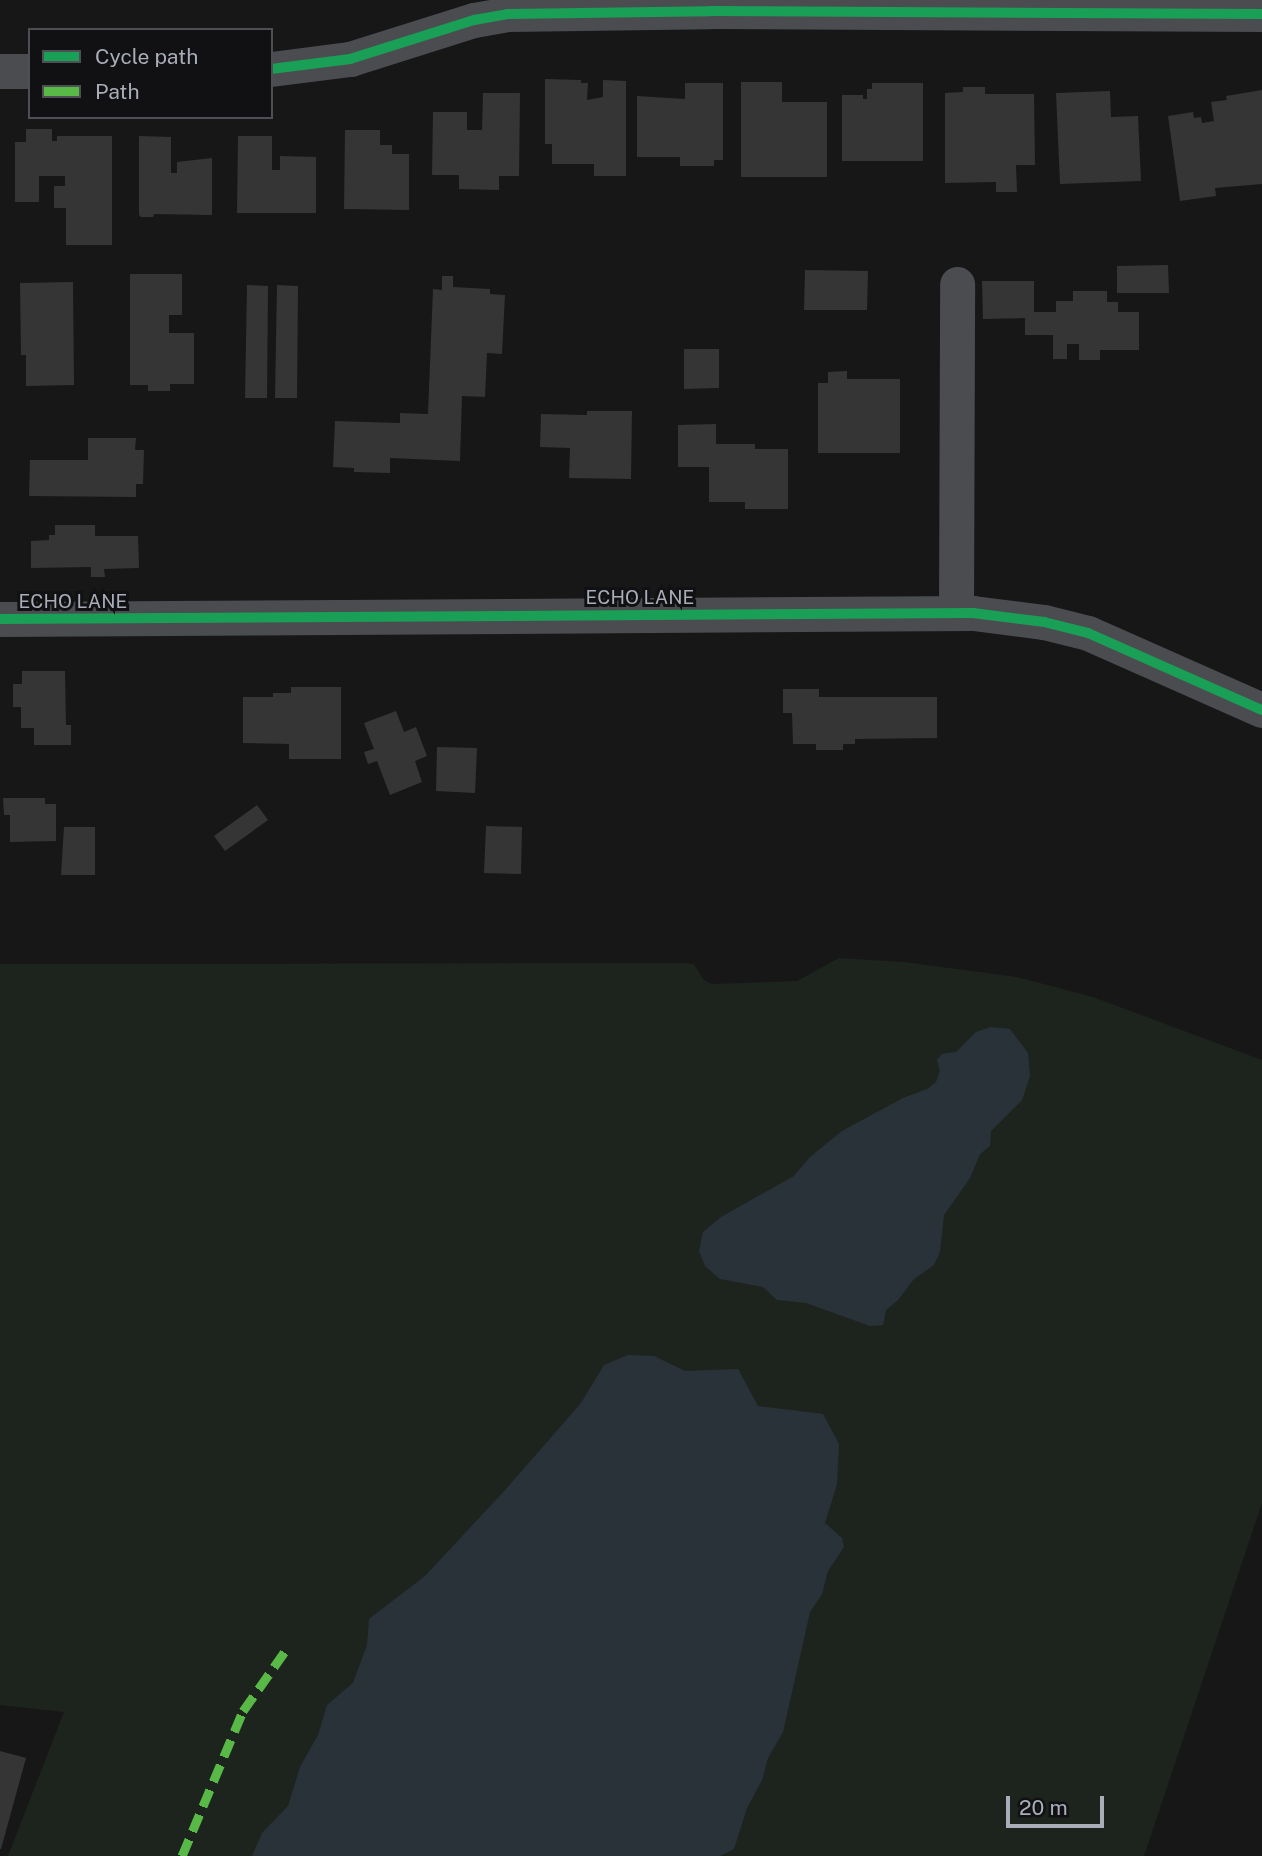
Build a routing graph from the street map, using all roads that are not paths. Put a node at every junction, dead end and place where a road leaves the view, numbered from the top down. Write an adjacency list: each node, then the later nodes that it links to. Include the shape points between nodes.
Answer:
1 (710, 5): 2 (street); 4 (street, via 492,16 349,59)
2 (1140, 7): 3 (street)
3 (1262, 14)
4 (273, 69)
5 (0, 71): 6 (street)
6 (28, 71)
7 (957, 284): 8 (street)
8 (956, 613): 9 (street, ECHO LANE); 10 (street, ECHO LANE, via 1000,616 1088,633)
9 (0, 620)
10 (1262, 710)

